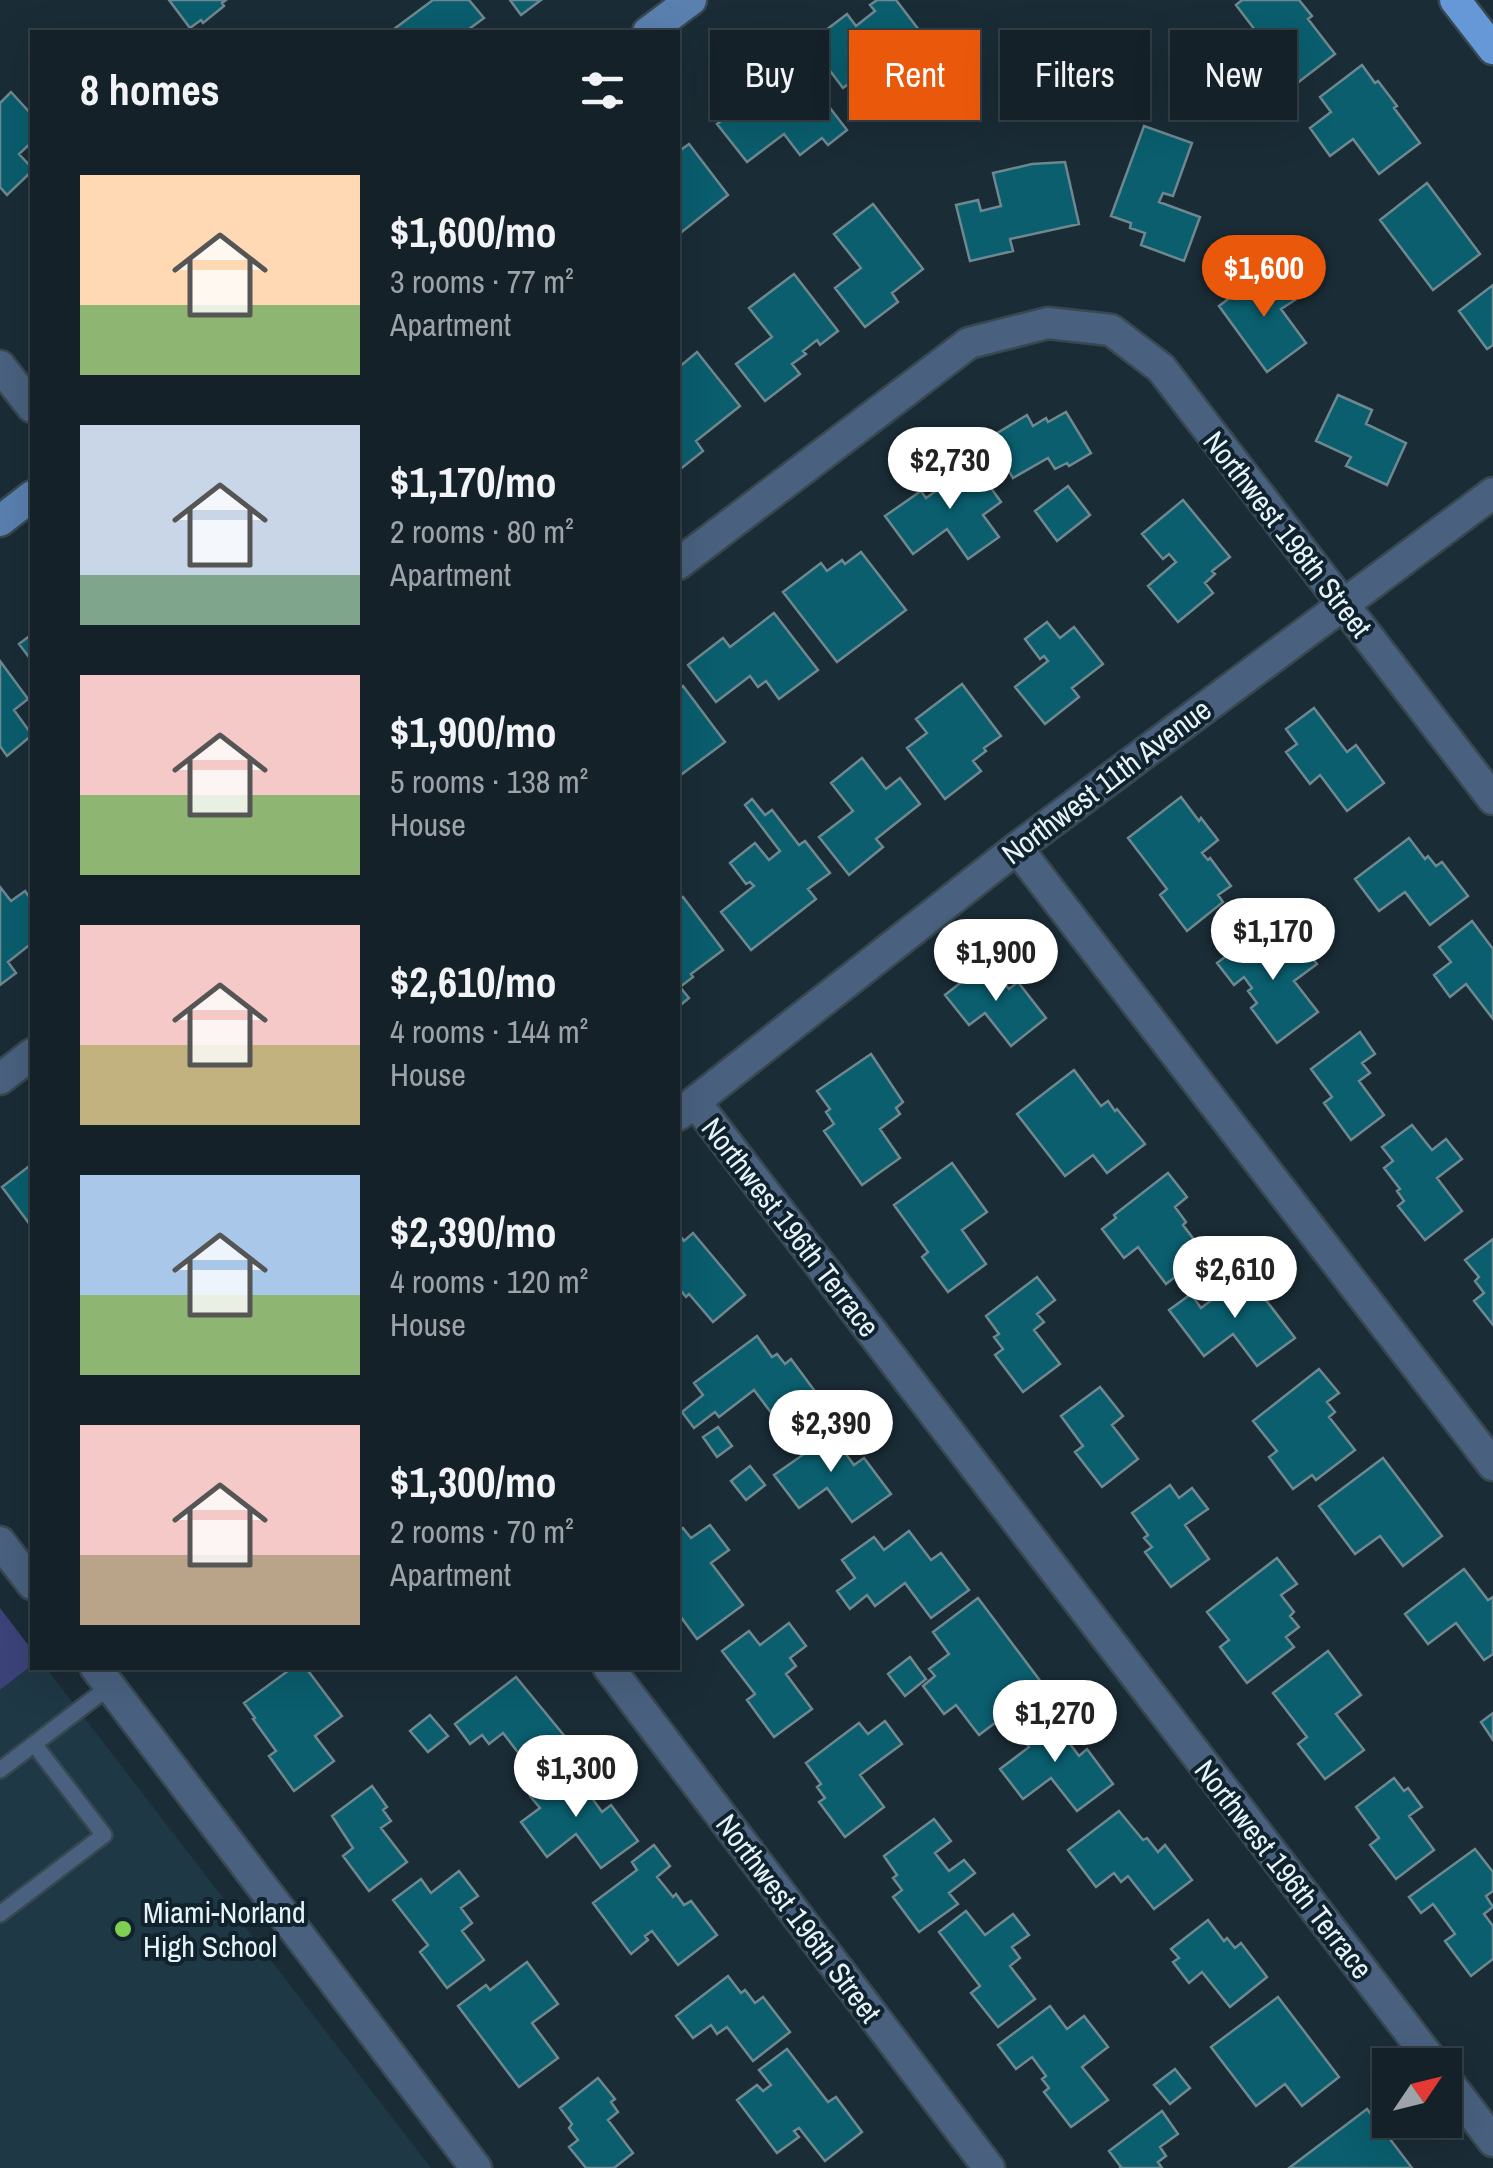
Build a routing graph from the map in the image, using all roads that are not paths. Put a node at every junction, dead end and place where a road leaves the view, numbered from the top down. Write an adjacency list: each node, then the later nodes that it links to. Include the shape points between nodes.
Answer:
1 (691, 0): 3 (street)
2 (1455, 0): 4 (main road)
3 (651, 30)
4 (1493, 49)
5 (0, 366): 6 (street)
6 (30, 404)
7 (1493, 494): 11 (street, Northwest 11th Avenue)
8 (30, 498): 9 (street)
9 (0, 522)
10 (680, 562): 11 (street, Northwest 198th Street, via 970,343 1048,323 1111,330 1160,368)
11 (1342, 604): 12 (street, Northwest 198th Street); 13 (street, Northwest 11th Avenue)
12 (1493, 799)
13 (1016, 848): 16 (street, Northwest 11th Avenue); 17 (street)
14 (30, 1056): 15 (street)
15 (0, 1079)
16 (686, 1108): 23 (street, Northwest 196th Terrace)
17 (1493, 1465)
18 (611, 1670): 27 (street, Northwest 196th Street)
19 (103, 1677): 20 (lane); 26 (street)
20 (34, 1744): 21 (lane); 22 (lane, via 104,1835)
21 (0, 1770)
22 (0, 1914)
23 (1422, 2048)
24 (1462, 2100): 25 (street)
25 (1493, 2140)
26 (476, 2168)
27 (989, 2168)

